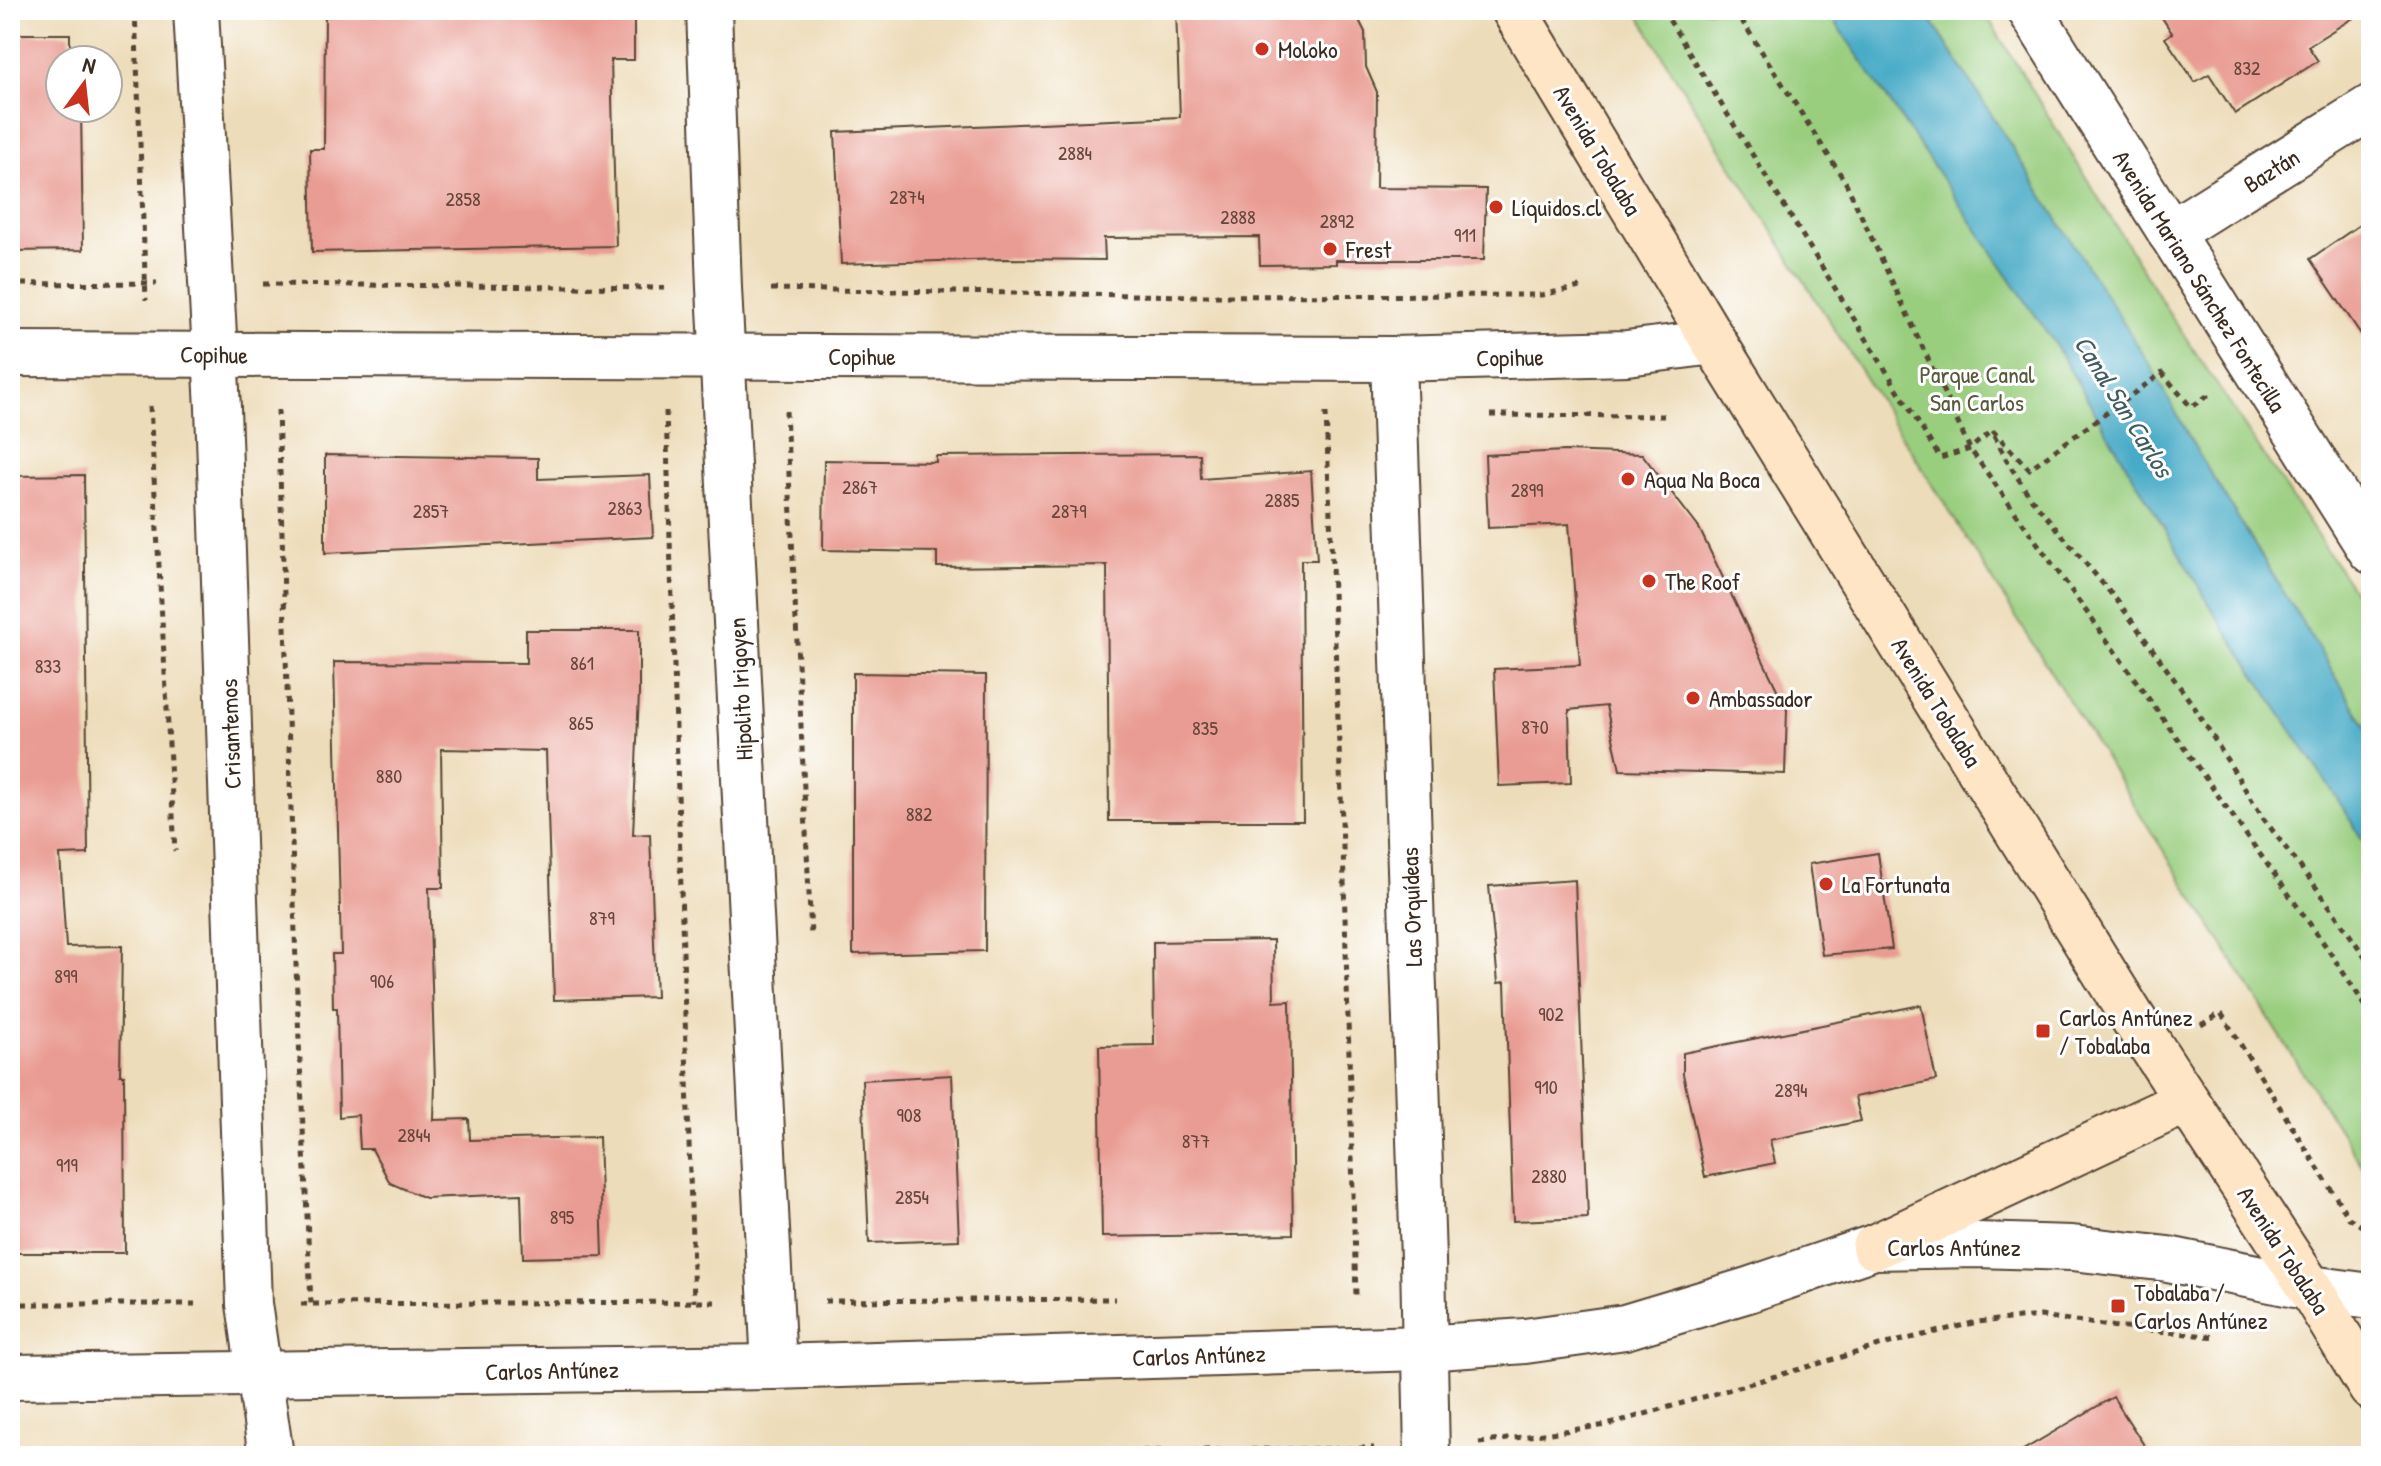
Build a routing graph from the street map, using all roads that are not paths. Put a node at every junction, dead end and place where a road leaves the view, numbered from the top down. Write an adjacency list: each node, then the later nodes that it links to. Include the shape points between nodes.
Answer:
1 (196, 10): 9 (street, Crisantemos)
2 (709, 10): 10 (street, Hipolito Irigoyen)
3 (1514, 10): 7 (main road, Avenida Tobalaba)
4 (2030, 10): 6 (street, Avenida Mariano Sánchez Fontecilla)
5 (2371, 107): 6 (street, Baztán)
6 (2170, 233): 12 (street, Avenida Mariano Sánchez Fontecilla)
7 (1714, 342): 11 (street, Copihue, via 1627,353); 13 (main road, Avenida Tobalaba)
8 (10, 354): 9 (street, Copihue)
9 (216, 354): 10 (street, Copihue); 19 (street, Crisantemos, via 249,1304)
10 (723, 355): 11 (street, Copihue); 18 (street, Hipolito Irigoyen)
11 (1393, 359): 17 (street, Las Orquídeas)
12 (2371, 551)
13 (2186, 1101): 14 (main road); 15 (main road, Avenida Tobalaba)
14 (1874, 1247): 15 (street, Carlos Antúnez, via 2072,1248 2168,1259); 17 (street, Carlos Antúnez, via 1625,1327)
15 (2310, 1288): 16 (street, Carlos Antúnez); 21 (main road, Avenida Tobalaba)
16 (2371, 1296)
17 (1423, 1348): 18 (street, Carlos Antúnez); 23 (street, Las Orquídeas)
18 (774, 1367): 19 (street, Carlos Antúnez)
19 (259, 1374): 20 (street, Carlos Antúnez); 22 (street, Crisantemos)
20 (10, 1377)
21 (2371, 1388)
22 (271, 1456)
23 (1427, 1456)

